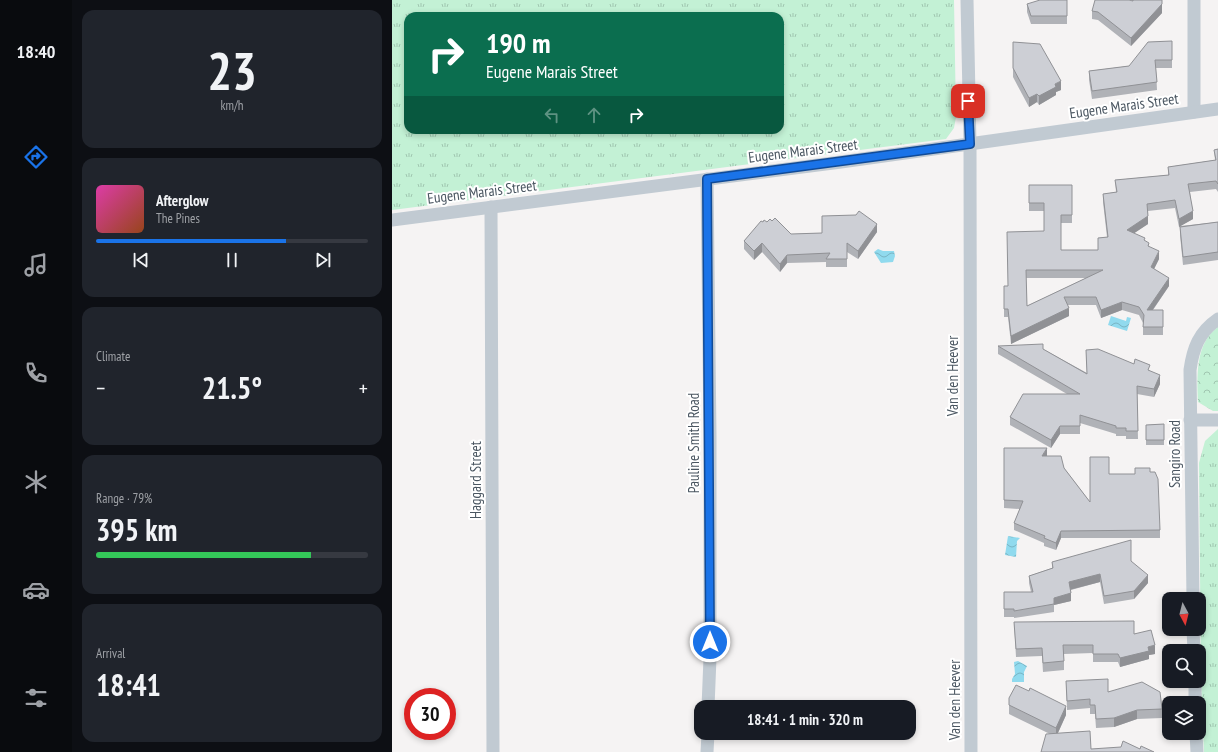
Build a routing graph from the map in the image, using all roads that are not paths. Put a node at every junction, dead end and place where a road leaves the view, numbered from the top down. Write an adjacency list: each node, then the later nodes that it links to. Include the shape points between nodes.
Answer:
1 (967, 0): 5 (street, Van den Heever)
2 (1194, 0): 4 (street)
3 (1218, 109): 4 (street, Eugene Marais Street)
4 (1194, 112): 5 (street, Eugene Marais Street)
5 (970, 144): 6 (street, Eugene Marais Street); 18 (street, Van den Heever)
6 (707, 179): 7 (street, Eugene Marais Street); 13 (street, Pauline Smith Road, via 710,459)
7 (491, 207): 8 (street, Eugene Marais Street); 16 (street, Haggard Street)
8 (392, 220)
9 (1218, 319): 10 (street, Sangiro Road, via 1202,332 1192,354)
10 (1190, 420): 11 (street); 12 (street, Sangiro Road)
11 (1218, 420)
12 (1192, 592)
13 (708, 700)
14 (708, 740): 17 (street)
15 (1196, 740): 19 (street)
16 (493, 752)
17 (707, 752)
18 (971, 752)
19 (1197, 752)

